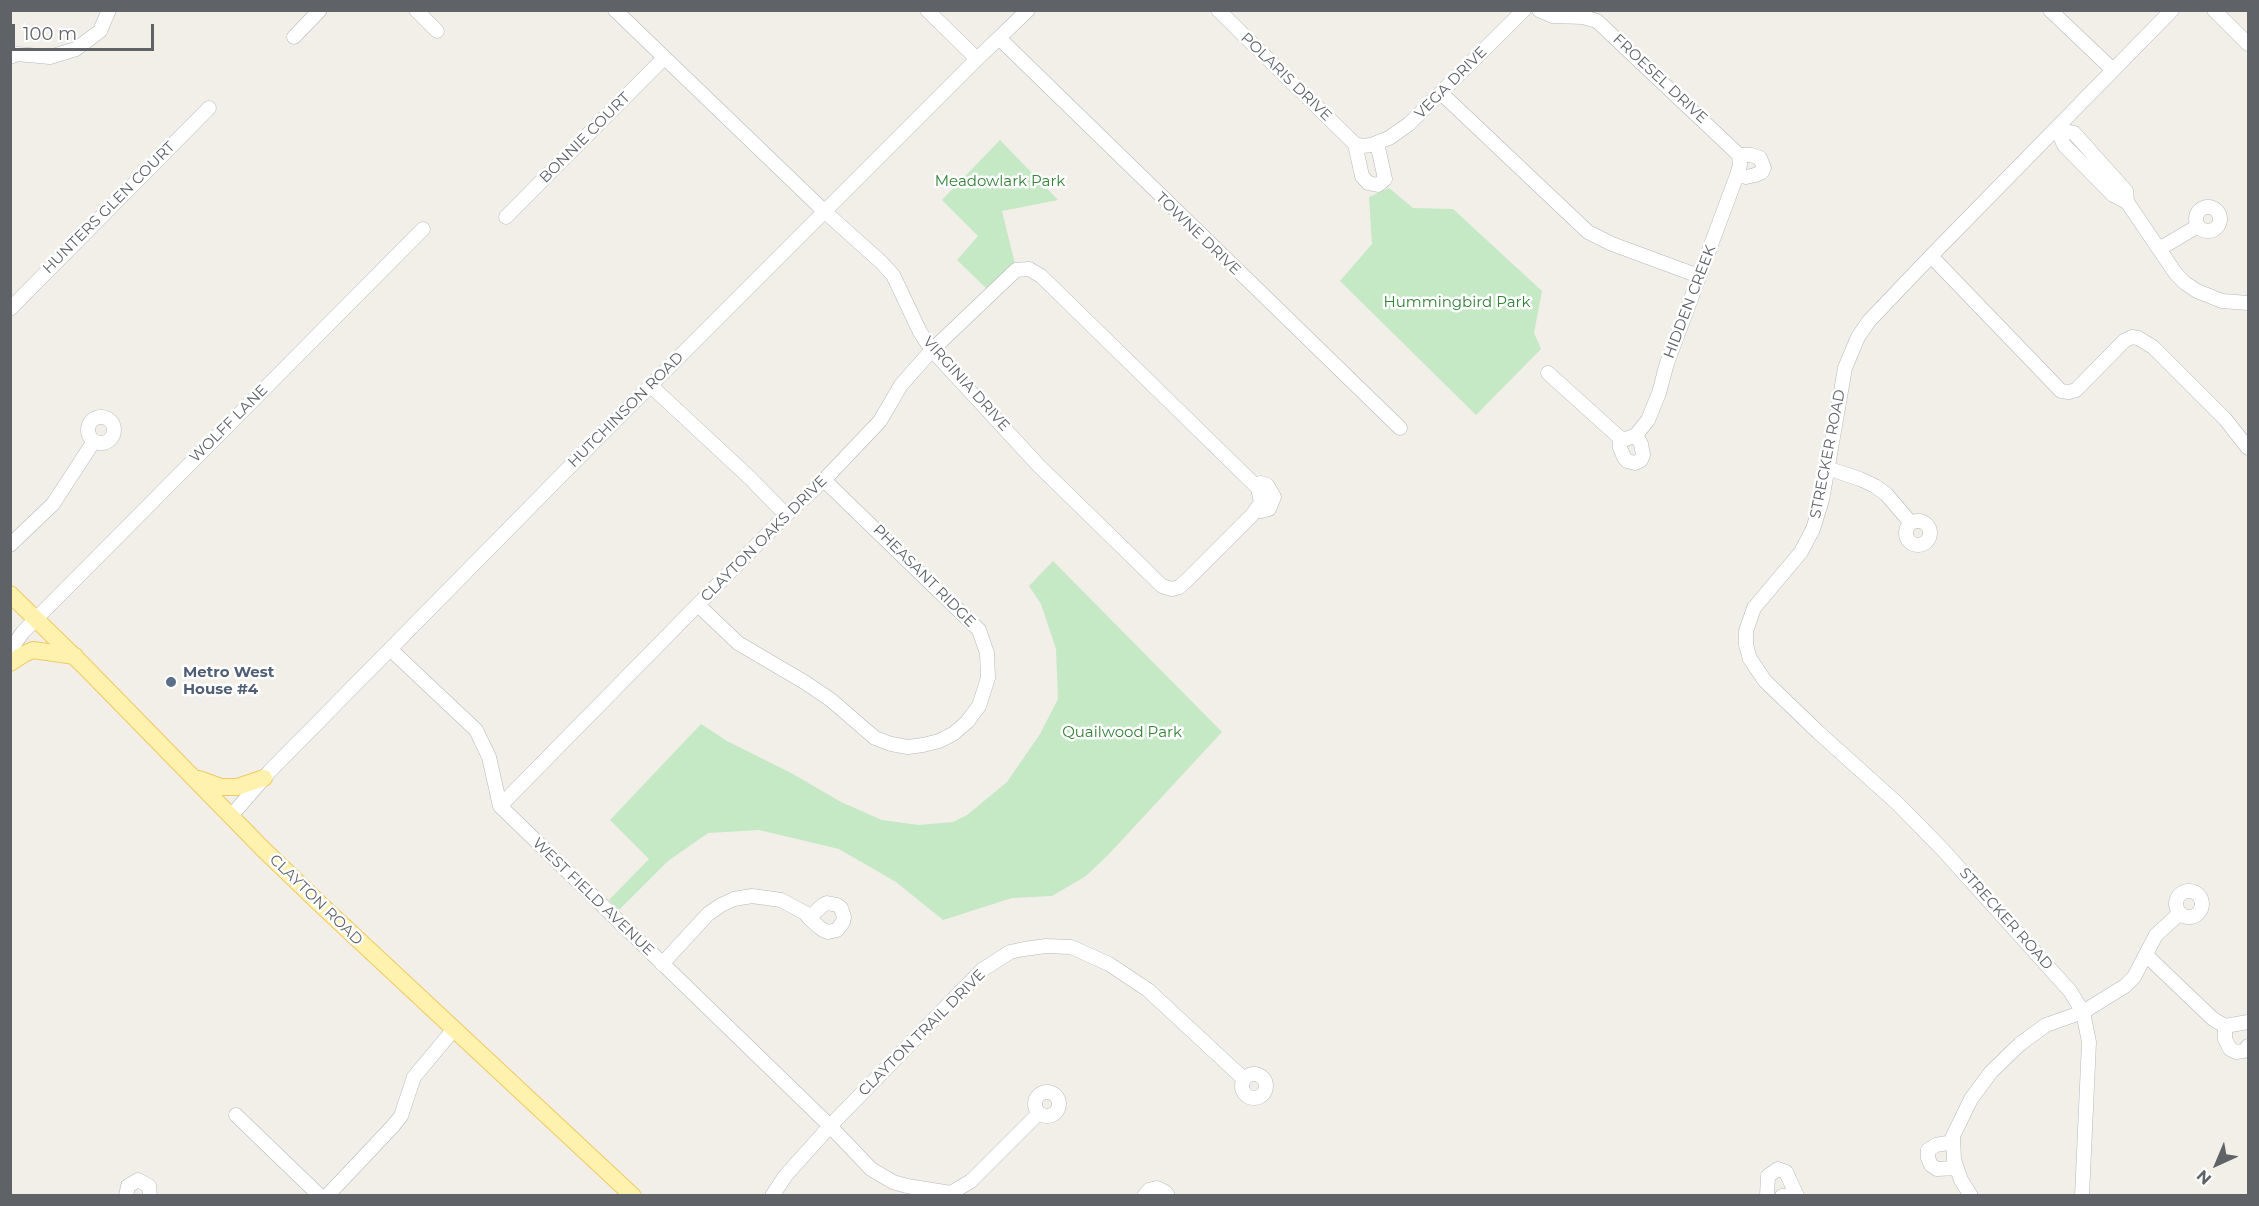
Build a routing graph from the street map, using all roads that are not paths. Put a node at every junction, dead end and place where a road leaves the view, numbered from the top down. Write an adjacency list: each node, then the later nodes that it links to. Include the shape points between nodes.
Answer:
1 (109, 10): 17 (street, via 100,31 76,49 50,57)
2 (320, 10): 14 (street)
3 (416, 10): 13 (street)
4 (615, 10): 18 (street, VIRGINIA DRIVE)
5 (927, 10): 19 (street)
6 (1028, 10): 15 (street, HUTCHINSON ROAD)
7 (1218, 10): 24 (street, POLARIS DRIVE)
8 (1524, 10): 21 (street, VEGA DRIVE)
9 (1539, 10): 26 (street, FROESEL DRIVE, via 1553,16 1597,21)
10 (2050, 10): 20 (street)
11 (2172, 10): 20 (street, STRECKER ROAD)
12 (2214, 10): 16 (street)
13 (437, 31)
14 (294, 37)
15 (999, 38): 19 (street, HUTCHINSON ROAD); 41 (street, TOWNE DRIVE)
16 (2248, 44)
17 (13, 53)
18 (664, 58): 28 (street, VIRGINIA DRIVE); 29 (street, BONNIE COURT)
19 (977, 59): 28 (street, HUTCHINSON ROAD)
20 (2113, 70): 23 (street, STRECKER ROAD)
21 (1441, 93): 25 (street, VEGA DRIVE, via 1400,132); 35 (street, via 1588,232)
22 (209, 108): 37 (street, HUNTERS GLEN COURT)
23 (2057, 129): 32 (street, via 2070,153 2113,195 2127,202); 33 (street, STRECKER ROAD)
24 (1355, 144): 25 (street); 25 (street, via 1362,176 1368,183 1378,185 1385,178)
25 (1374, 144)
26 (1739, 155): 27 (street, HIDDEN CREEK); 27 (street, FROESEL DRIVE, via 1760,158 1764,168 1755,175)
27 (1737, 175): 35 (street, HIDDEN CREEK)
28 (824, 211): 38 (street, VIRGINIA DRIVE, via 893,275); 40 (street, HUTCHINSON ROAD)
29 (506, 217)
30 (2198, 226): 32 (street)
31 (423, 229): 51 (street, WOLFF LANE)
32 (2159, 249): 36 (street, via 2176,274 2197,291 2222,301)
33 (1931, 256): 43 (street, via 2061,391 2076,390 2124,341 2138,338 2153,347 2225,419); 44 (street, STRECKER ROAD, via 1869,321 1850,352)
34 (1022, 269): 38 (street, CLAYTON OAKS DRIVE, via 1016,270); 38 (street, VIRGINIA DRIVE, via 1041,276 1258,488 1260,503 1256,509 1185,582 1172,589 1162,586 1039,466)
35 (1699, 276): 39 (street, HIDDEN CREEK, via 1648,420 1627,437)
36 (2248, 303)
37 (10, 309)
38 (932, 350): 45 (street, CLAYTON OAKS DRIVE, via 902,385 880,421)
39 (1548, 373)
40 (651, 386): 46 (street); 52 (street, HUTCHINSON ROAD)
41 (1400, 428)
42 (94, 441): 48 (street, via 53,504)
43 (2248, 448)
44 (1827, 468): 47 (street, via 1875,486); 64 (street, STRECKER ROAD, via 1822,500 1808,540 1749,619 1746,638 1750,659 1776,694 1943,849 2063,983)
45 (824, 480): 46 (street, CLAYTON OAKS DRIVE); 50 (street, PHEASANT RIDGE, via 978,630 987,653 988,678 979,706 967,722 953,734 923,745 908,747 875,738 831,700 738,643)
46 (786, 515): 50 (street, CLAYTON OAKS DRIVE)
47 (1911, 524)
48 (10, 545)
49 (10, 594): 51 (main road, CLAYTON ROAD)
50 (698, 605): 58 (street, CLAYTON OAKS DRIVE)
51 (37, 619): 53 (street, WOLFF LANE); 54 (main road, CLAYTON ROAD)
52 (390, 649): 57 (street, HUTCHINSON ROAD); 58 (street, via 476,730 489,757)
53 (10, 650)
54 (75, 656): 55 (main road, via 33,650); 56 (main road, CLAYTON ROAD)
55 (10, 663)
56 (191, 775): 57 (main road, via 220,787 237,787); 59 (main road, CLAYTON ROAD)
57 (264, 778): 59 (street, HUTCHINSON ROAD)
58 (500, 806): 63 (street, WEST FIELD AVENUE)
59 (231, 816): 67 (main road, CLAYTON ROAD)
60 (2180, 913): 62 (street, via 2156,934)
61 (810, 918): 61 (street, via 823,930 833,932 841,927 844,917 841,908 827,903); 63 (street, via 781,900 752,896 734,899 708,914)
62 (2146, 955): 64 (street, via 2126,986); 66 (street, via 2202,1010)
63 (662, 964): 72 (street, WEST FIELD AVENUE)
64 (2083, 1012): 73 (street, via 2046,1025 1991,1072 1971,1099); 88 (street, STRECKER ROAD, via 2089,1042)
65 (2248, 1022): 66 (street)
66 (2225, 1026): 68 (street, via 2230,1049 2244,1051)
67 (454, 1029): 78 (street, via 414,1077 401,1116); 79 (main road, CLAYTON ROAD)
68 (2248, 1046)
69 (1244, 1079): 72 (street, CLAYTON TRAIL DRIVE, via 1148,990 1115,968 1071,947 1034,947 1010,952 982,970)
70 (1039, 1113): 72 (street, WEST FIELD AVENUE, via 971,1181 951,1193 919,1190 882,1176)
71 (236, 1115): 77 (street)
72 (830, 1126): 80 (street, CLAYTON TRAIL DRIVE)
73 (1953, 1142): 74 (street); 74 (street, via 1928,1150 1928,1158 1937,1169)
74 (1957, 1168): 87 (street)
75 (126, 1196): 76 (street, via 128,1186 138,1180 149,1186)
76 (150, 1196)
77 (320, 1196)
78 (327, 1196)
79 (633, 1196)
80 (772, 1196)
81 (1144, 1196): 82 (street, via 1157,1188)
82 (1168, 1196)
83 (1767, 1196): 86 (street, via 1768,1176 1778,1170 1786,1172)
84 (1782, 1196): 85 (street)
85 (1791, 1196)
86 (1797, 1196)
87 (1971, 1196)
88 (2082, 1196)

